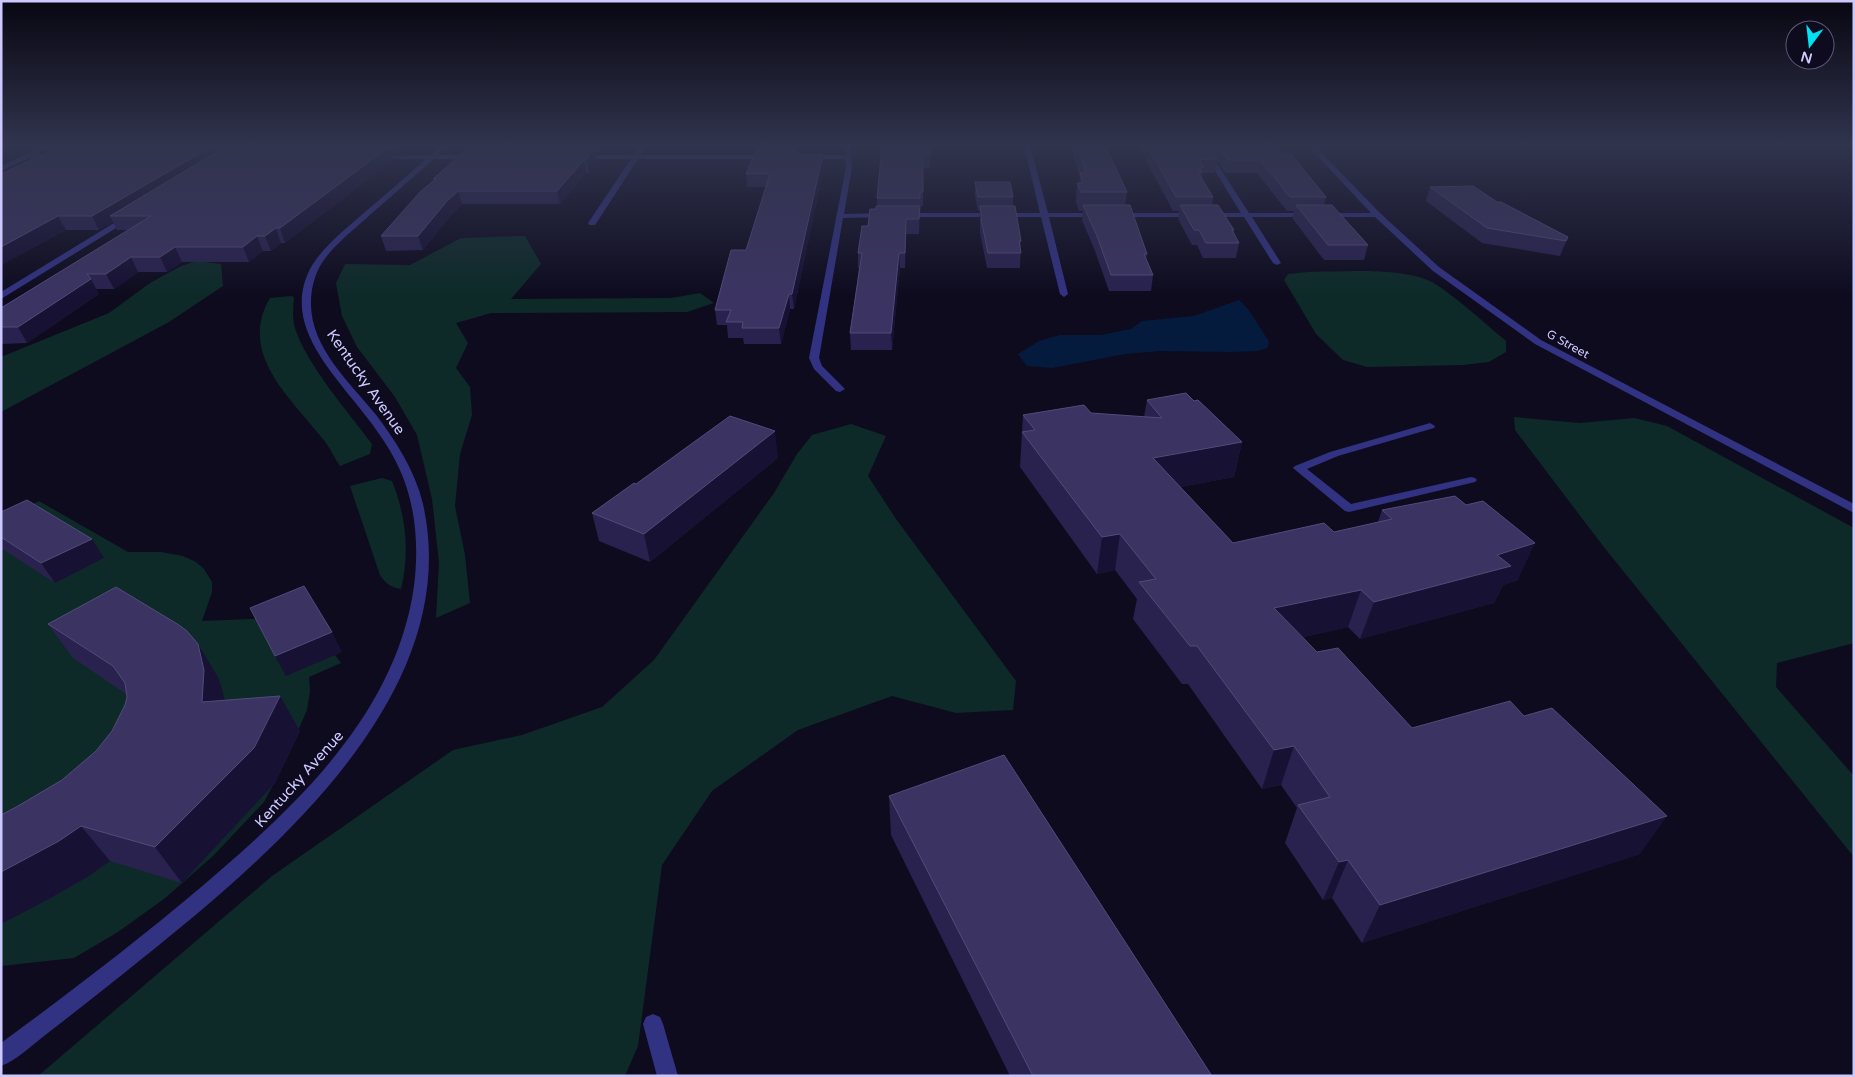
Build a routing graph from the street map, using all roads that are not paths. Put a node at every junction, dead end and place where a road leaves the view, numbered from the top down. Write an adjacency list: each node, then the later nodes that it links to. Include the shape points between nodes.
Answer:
1 (389, 195): 21 (street, Kentucky Avenue, via 327,251 312,276 306,303 311,332 319,349 404,465 417,503 422,536 421,580 416,615 398,671 360,736 331,773 279,828 139,951)
2 (610, 195): 12 (street)
3 (844, 195): 11 (street)
4 (1038, 195): 8 (street)
5 (1235, 195): 9 (street)
6 (1358, 195): 10 (street, G Street)
7 (136, 213): 15 (street)
8 (1043, 215): 9 (street); 11 (street); 14 (street)
9 (1248, 215): 10 (street); 13 (street)
10 (1377, 215): 19 (street, G Street, via 1436,269 1538,342)
11 (840, 216): 16 (street, via 814,358 817,367)
12 (592, 223)
13 (1278, 263)
14 (1064, 294)
15 (1, 296)
16 (840, 389)
17 (1430, 426): 18 (street, via 1298,468 1349,508)
18 (1471, 480)
19 (1854, 509)
20 (653, 1024): 22 (street)
21 (1, 1056)
22 (668, 1076)

